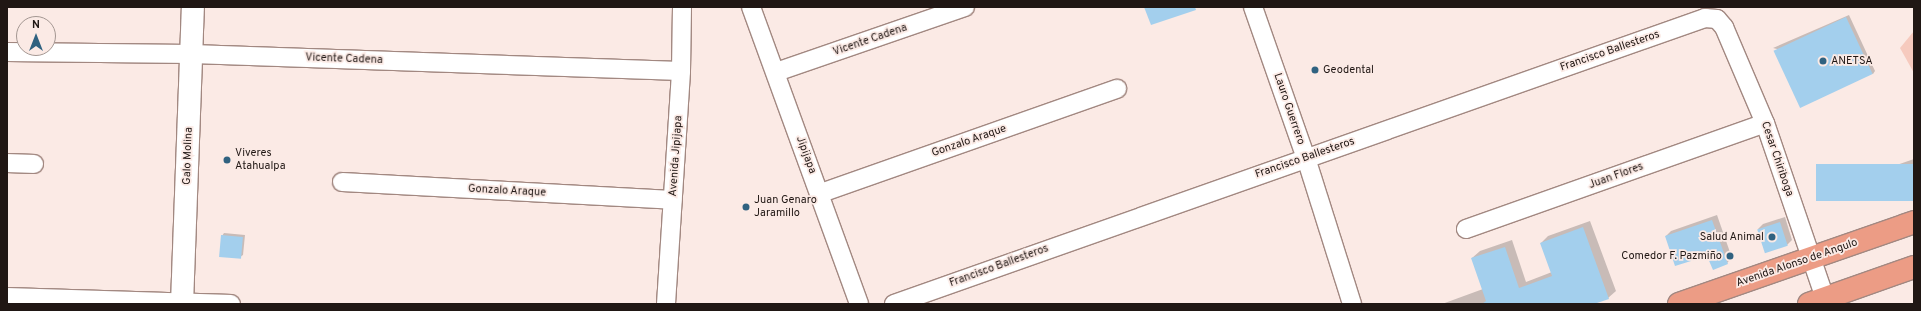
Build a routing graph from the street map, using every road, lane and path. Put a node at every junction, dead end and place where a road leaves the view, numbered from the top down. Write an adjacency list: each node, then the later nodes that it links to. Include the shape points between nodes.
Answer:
1 (194, 7): 8 (street, Galo Molina)
2 (682, 7): 9 (street, Avenida Jipijapa)
3 (752, 7): 10 (street, Jipijapa)
4 (965, 7): 10 (street, Vicente Cadena)
5 (1253, 7): 13 (street, Lauro Guerrero)
6 (1717, 19): 12 (street, Cesar Chiriboga, via 1724,27); 13 (street, Francisco Ballesteros, via 1705,18)
7 (7, 52): 8 (street, Vicente Cadena)
8 (192, 54): 9 (street, Vicente Cadena); 25 (street, Galo Molina)
9 (681, 71): 18 (street, Avenida Jipijapa)
10 (776, 72): 17 (street, Jipijapa)
11 (1117, 90): 17 (street, Gonzalo Araque)
12 (1765, 123): 20 (street, Juan Flores); 21 (street, Cesar Chiriboga)
13 (1306, 158): 29 (street, Francisco Ballesteros); 30 (street, Lauro Guerrero)
14 (7, 163): 15 (street)
15 (34, 164)
16 (342, 182): 18 (street, Gonzalo Araque)
17 (821, 194): 28 (street, Jipijapa)
18 (673, 200): 27 (street, Avenida Jipijapa)
19 (1914, 222): 21 (main road, Avenida Alonso de Angulo)
20 (1466, 229)
21 (1812, 259): 24 (street, Cesar Chiriboga); 31 (main road, Avenida Alonso de Angulo)
22 (1914, 267): 24 (main road)
23 (7, 297): 25 (street)
24 (1820, 302)
25 (182, 303): 26 (street)
26 (231, 304)
27 (666, 304)
28 (859, 304)
29 (894, 304)
30 (1352, 304)
31 (1679, 304)

